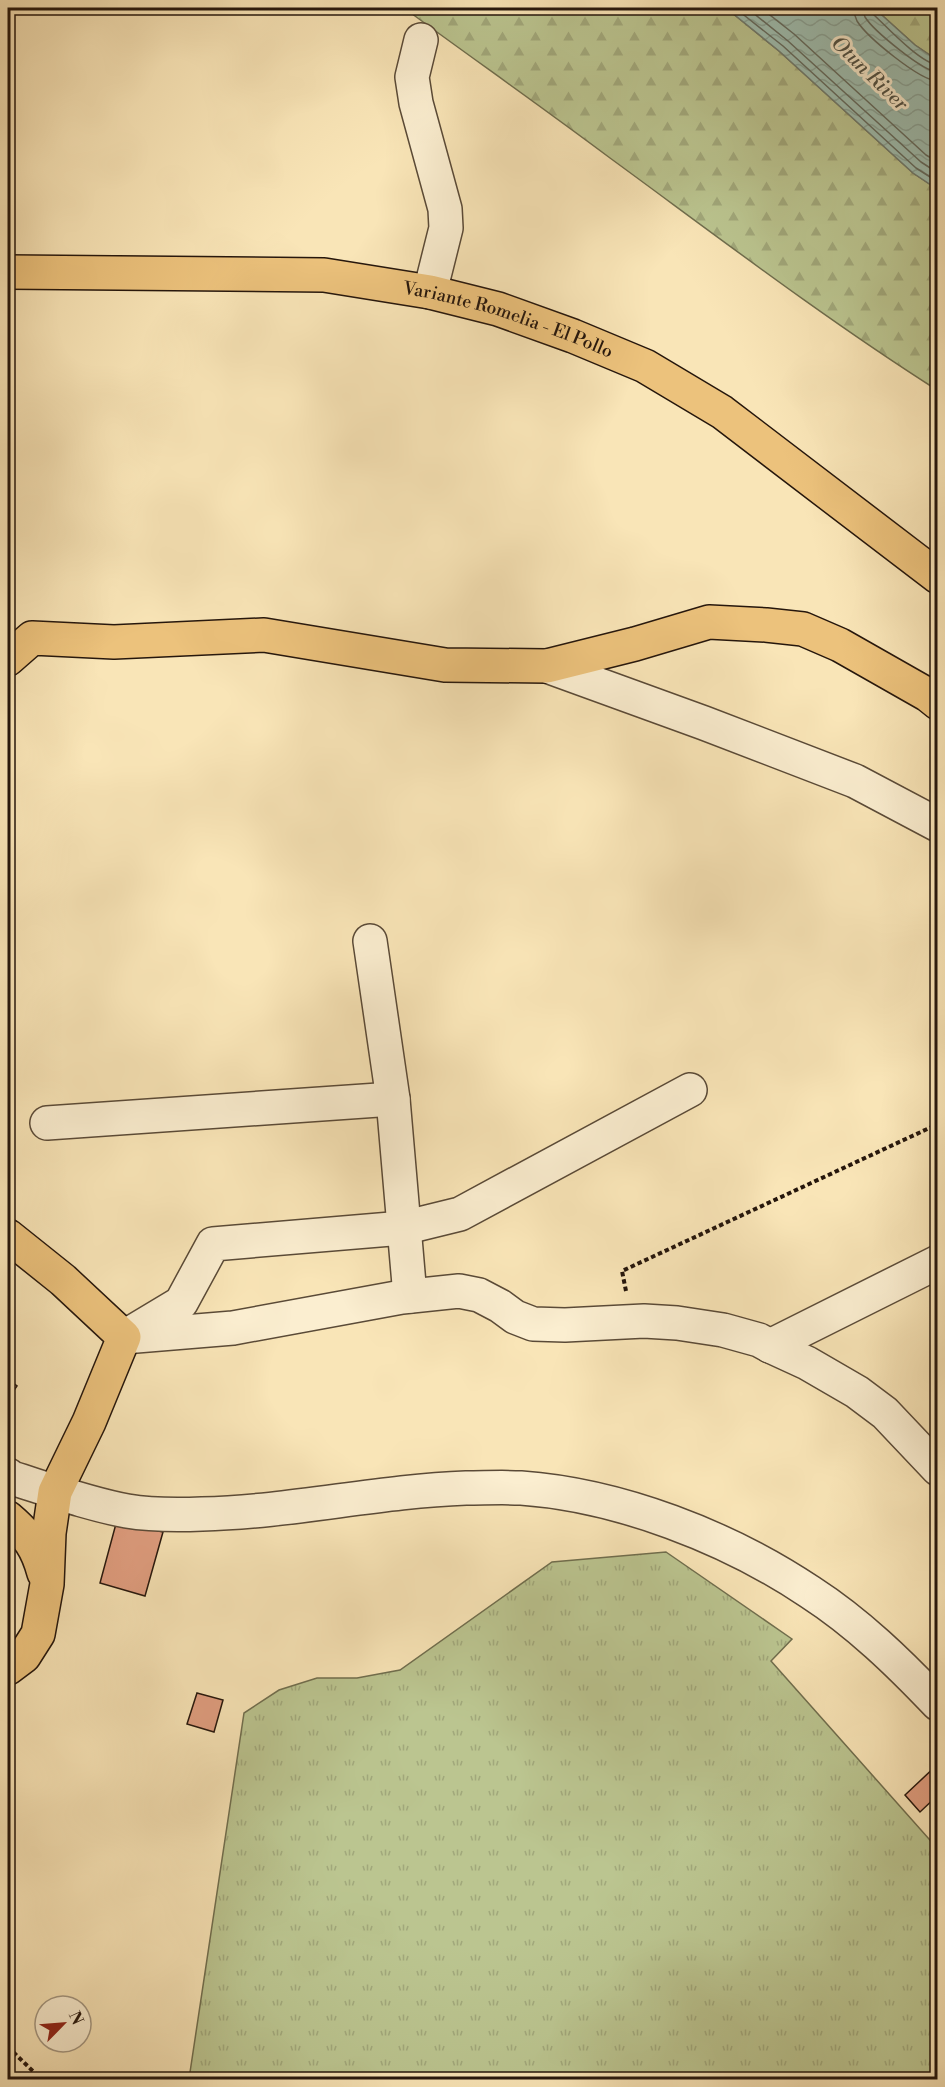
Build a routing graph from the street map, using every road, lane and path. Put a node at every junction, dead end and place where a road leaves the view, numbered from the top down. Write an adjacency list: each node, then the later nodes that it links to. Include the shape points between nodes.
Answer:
1 (421, 40): 3 (street, via 413,86 445,209 446,228)
2 (8, 272): 3 (main road, Variante Romelia - El Pollo, via 324,275)
3 (430, 292): 4 (main road, Variante Romelia - El Pollo, via 498,309 645,366 722,412)
4 (938, 577)
5 (20, 637): 6 (main road); 7 (main road, via 114,642 264,635 445,665)
6 (8, 659)
7 (547, 666): 8 (main road, via 709,622 794,628 840,645); 9 (street, via 855,781)
8 (938, 703)
9 (938, 825)
10 (370, 941): 12 (street)
11 (690, 1090): 15 (street, via 460,1214)
12 (393, 1100): 13 (street); 15 (street)
13 (47, 1123)
14 (938, 1124): 19 (path, via 622,1271)
15 (403, 1228): 18 (street); 20 (street, via 213,1244 181,1304)
16 (8, 1236): 20 (main road)
17 (938, 1262): 21 (street)
18 (410, 1296): 19 (street, via 459,1291 479,1295 533,1324); 20 (street, via 234,1328)
19 (631, 1322): 21 (street, via 723,1330)
20 (124, 1337): 24 (main road)
21 (770, 1346): 22 (street, via 857,1392 885,1413)
22 (938, 1469)
23 (8, 1475): 24 (street)
24 (55, 1492): 25 (main road, via 26,1511); 26 (main road); 28 (street, via 128,1511 182,1515 242,1513 464,1488 521,1488 630,1508 688,1528 810,1592 901,1665)
25 (8, 1517): 26 (main road, via 33,1542)
26 (47, 1584): 27 (main road, via 39,1634 24,1656)
27 (8, 1668)
28 (938, 1704)
29 (8, 2047): 30 (path)
30 (42, 2079)

